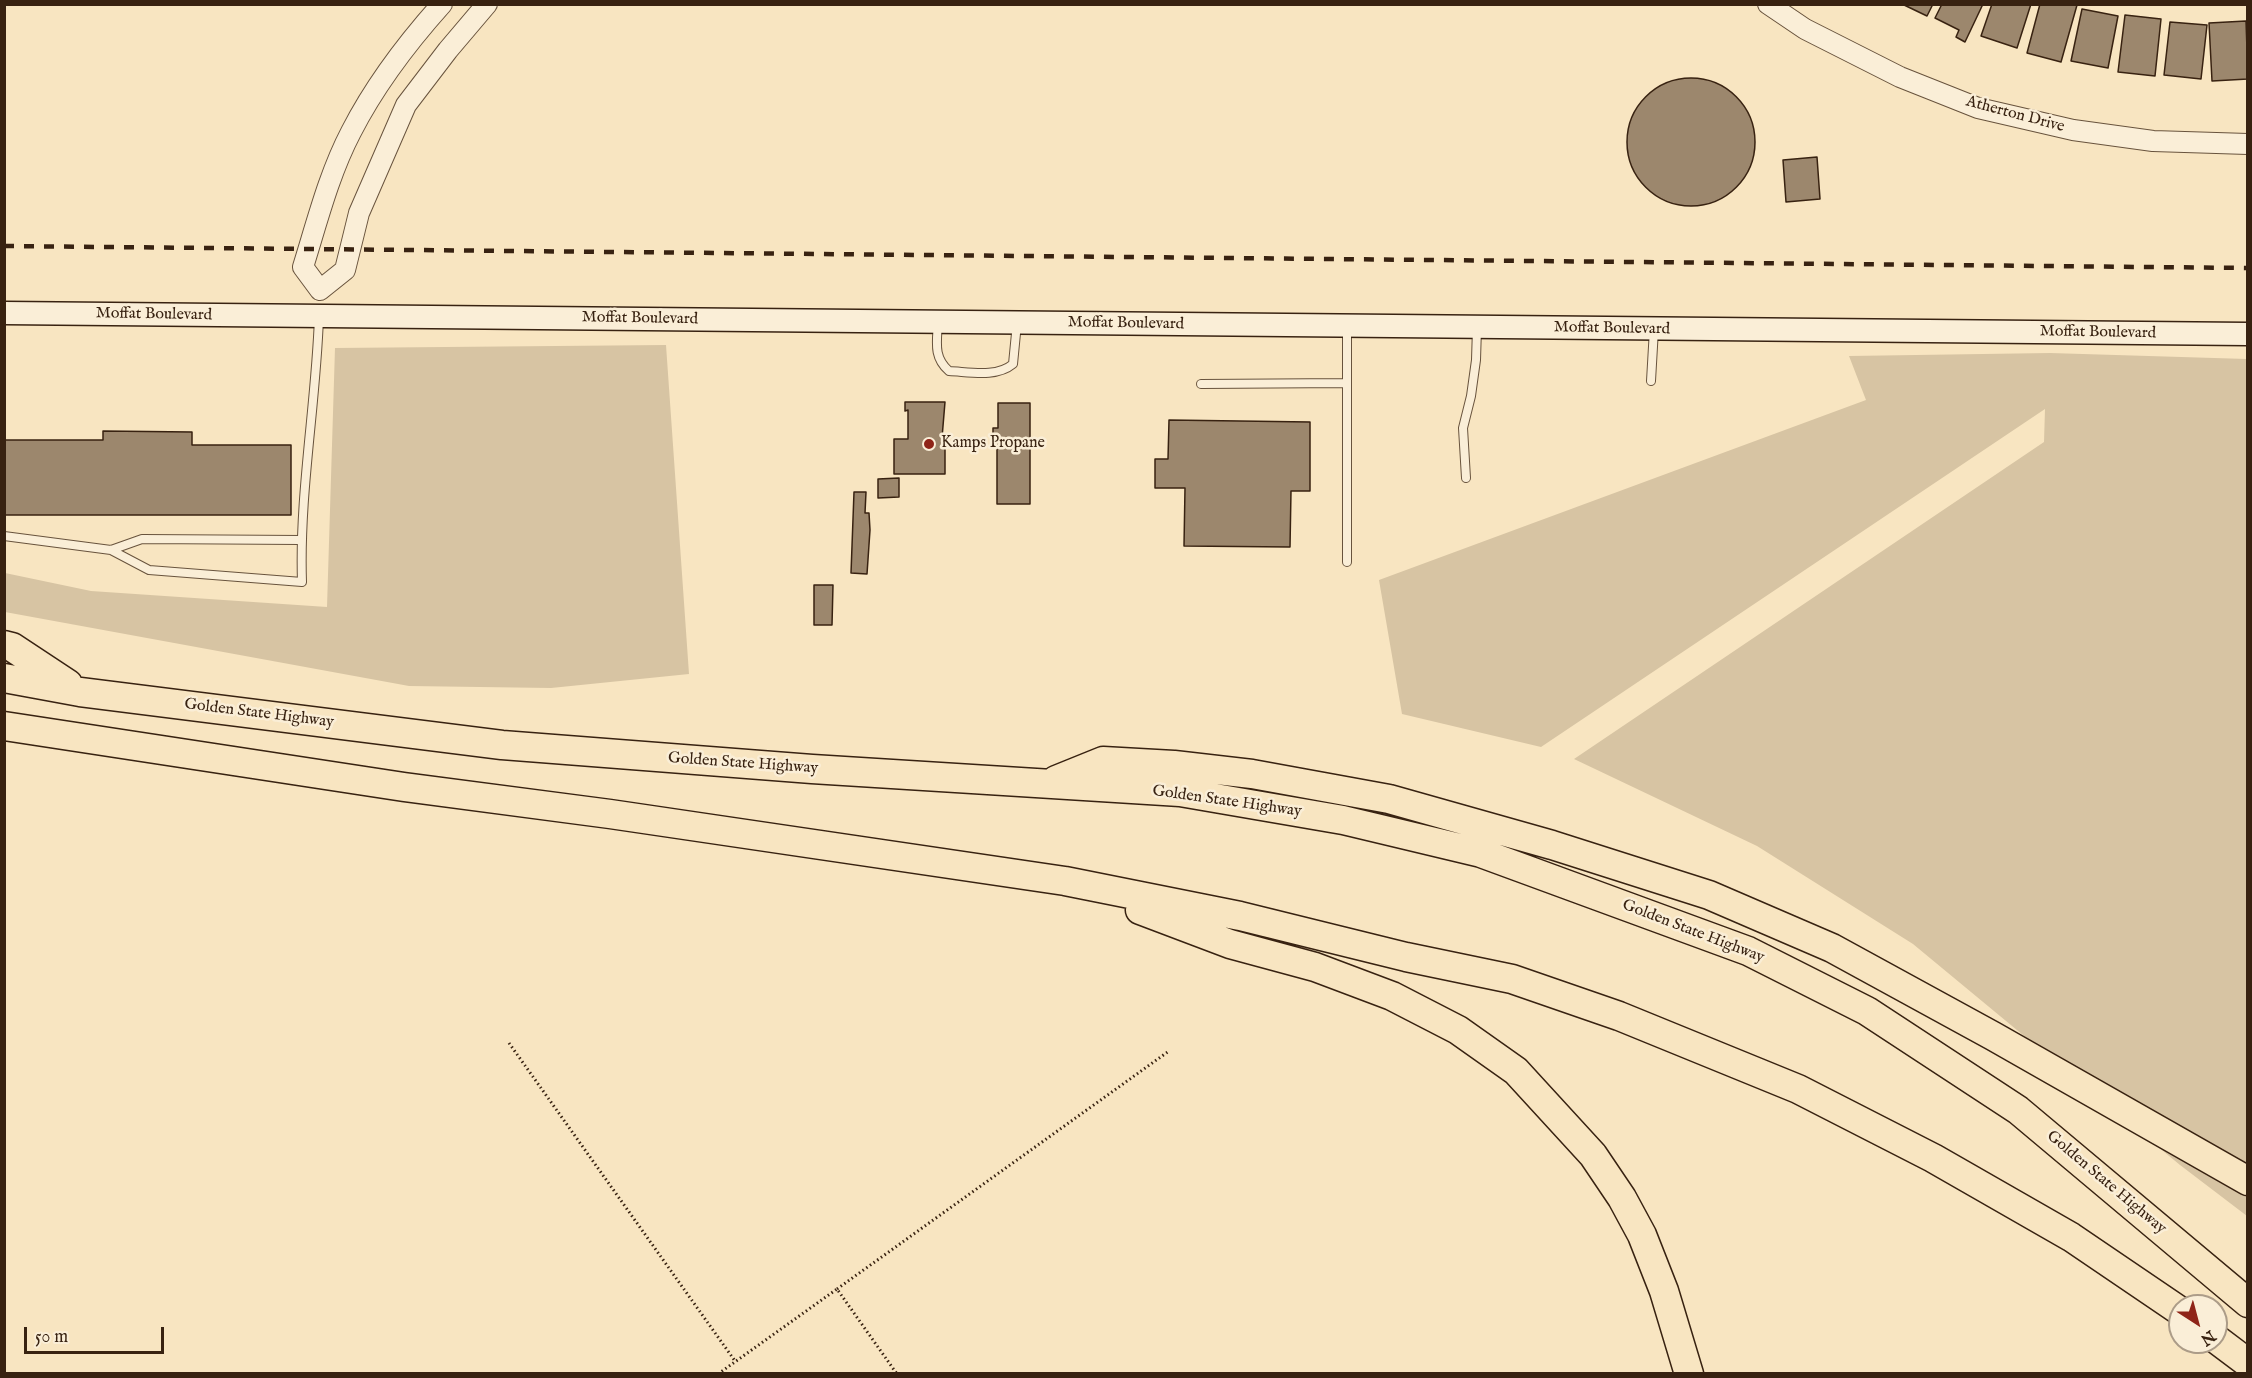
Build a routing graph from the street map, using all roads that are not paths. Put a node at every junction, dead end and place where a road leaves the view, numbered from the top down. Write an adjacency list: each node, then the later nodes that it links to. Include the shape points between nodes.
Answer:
1 (442, 4): 5 (street, via 375,90 350,133 303,267)
2 (487, 4): 5 (street, via 406,105 359,213 345,270)
3 (1768, 4): 4 (street, Atherton Drive, via 1805,29 1900,77 1978,108 2073,130 2153,141)
4 (2247, 144)
5 (320, 290): 7 (street)
6 (4, 313): 7 (main road, Moffat Boulevard)
7 (319, 316): 8 (main road, Moffat Boulevard); 19 (lane)
8 (938, 322): 9 (main road, Moffat Boulevard); 9 (lane, via 937,358 941,364 949,371 994,372 1013,364)
9 (1017, 323): 10 (main road, Moffat Boulevard)
10 (1347, 326): 11 (main road, Moffat Boulevard); 15 (lane)
11 (1477, 327): 12 (main road, Moffat Boulevard); 17 (lane, via 1473,387 1463,428)
12 (1654, 329): 13 (main road, Moffat Boulevard); 14 (lane)
13 (2247, 334)
14 (1651, 381)
15 (1347, 383): 16 (lane); 21 (lane)
16 (1201, 384)
17 (1466, 478)
18 (4, 536): 20 (lane)
19 (301, 540): 20 (lane, via 142,539); 20 (lane, via 302,582 149,570)
20 (111, 550)
21 (1347, 562)
22 (4, 645): 24 (highway)
23 (4, 678): 24 (highway, Golden State Highway)
24 (80, 692): 28 (highway, Golden State Highway, via 502,745)
25 (4, 726): 27 (highway)
26 (4, 746): 27 (highway)
27 (165, 749): 29 (highway)
28 (1048, 783): 30 (highway, via 1103,760 1252,774 1389,799 1709,895 1832,948); 32 (highway, Golden State Highway, via 1180,792 1355,822 1481,853 1748,951 1867,1011 2018,1110)
29 (1065, 881): 31 (highway, via 1240,916 1512,979 1619,1016 1798,1089 1933,1158 2071,1238); 35 (highway, via 1230,944 1315,967 1392,996 1458,1030 1516,1071 1593,1155 1622,1198 1664,1291)
30 (2247, 1181)
31 (2168, 1303)
32 (2247, 1303)
33 (2228, 1349): 34 (highway)
34 (2247, 1364)
35 (1689, 1374)

